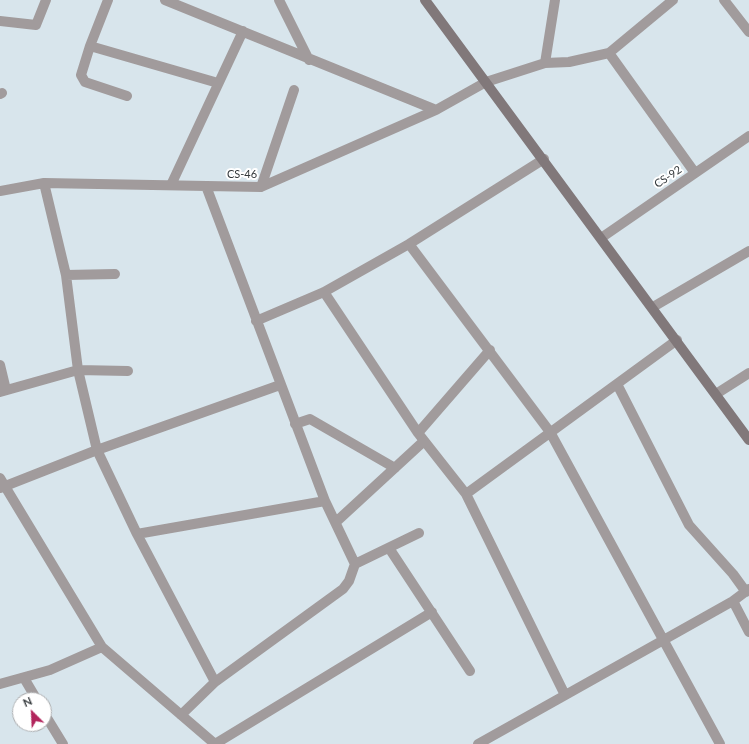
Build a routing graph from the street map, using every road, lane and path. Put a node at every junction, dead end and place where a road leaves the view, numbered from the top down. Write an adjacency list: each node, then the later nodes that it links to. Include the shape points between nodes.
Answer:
1 (46, 0): 9 (street, via 36,24)
2 (108, 0): 12 (street)
3 (165, 0): 10 (street)
4 (279, 0): 14 (street)
5 (425, 0): 16 (main road)
6 (555, 0): 15 (street)
7 (673, 0): 13 (street)
8 (724, 0): 11 (street)
9 (0, 21)
10 (242, 31): 14 (street); 17 (street)
11 (749, 32)
12 (90, 46): 17 (street); 19 (street, via 82,78 85,82)
13 (609, 53): 15 (street, CS-46, via 569,62); 23 (street)
14 (309, 60): 20 (street)
15 (545, 63): 16 (street, CS-46, via 510,72)
16 (486, 82): 20 (street, CS-46); 22 (main road)
17 (218, 83): 25 (street)
18 (294, 90): 27 (street)
19 (127, 96)
20 (436, 110): 27 (street, CS-46)
21 (749, 136): 23 (street, CS-92)
22 (544, 160): 29 (main road); 30 (street)
23 (695, 173): 29 (street, CS-92)
24 (44, 183): 25 (street, CS-46); 28 (street, CS-46); 33 (street)
25 (171, 185): 26 (street, CS-46)
26 (206, 186): 27 (street, CS-46); 36 (street)
27 (261, 187)
28 (0, 192)
29 (601, 238): 35 (main road)
30 (409, 244): 34 (street); 38 (street)
31 (749, 251): 35 (street)
32 (115, 274): 33 (street)
33 (66, 275): 40 (street)
34 (324, 292): 36 (street); 49 (street)
35 (653, 307): 37 (main road)
36 (256, 321): 44 (street)
37 (677, 340): 43 (street); 46 (main road)
38 (490, 350): 48 (street); 49 (street)
39 (0, 365): 45 (street)
40 (78, 370): 41 (street); 45 (street); 51 (street)
41 (128, 371)
42 (749, 373): 46 (street)
43 (617, 384): 48 (street); 61 (street, via 688,525)
44 (280, 385): 47 (street); 51 (street)
45 (3, 391)
46 (716, 394): 50 (main road)
47 (295, 424): 52 (street, via 310,419); 55 (street)
48 (550, 432): 54 (street); 65 (street)
49 (421, 437): 52 (street); 54 (street)
50 (749, 440)
51 (97, 450): 53 (street); 58 (street)
52 (395, 468): 56 (street)
53 (1, 484): 66 (street)
54 (466, 494): 72 (street)
55 (325, 501): 56 (street); 58 (street)
56 (336, 522): 60 (street)
57 (419, 533): 59 (street)
58 (137, 534): 69 (street)
59 (389, 548): 60 (street); 63 (street)
60 (355, 564): 69 (street, via 343,589)
61 (747, 591): 62 (street)
62 (733, 601): 64 (street); 65 (street)
63 (432, 612): 67 (street); 76 (street)
64 (749, 632)
65 (665, 640): 72 (street); 78 (street)
66 (102, 647): 68 (street, via 50,670); 73 (street)
67 (470, 671)
68 (24, 678): 70 (street); 71 (street)
69 (215, 682): 73 (street)
70 (0, 684)
71 (32, 692)
72 (565, 695): 77 (street)
73 (181, 715): 76 (street)
74 (52, 726): 75 (street)
75 (63, 744)
76 (215, 744)
77 (478, 744)
78 (720, 744)

